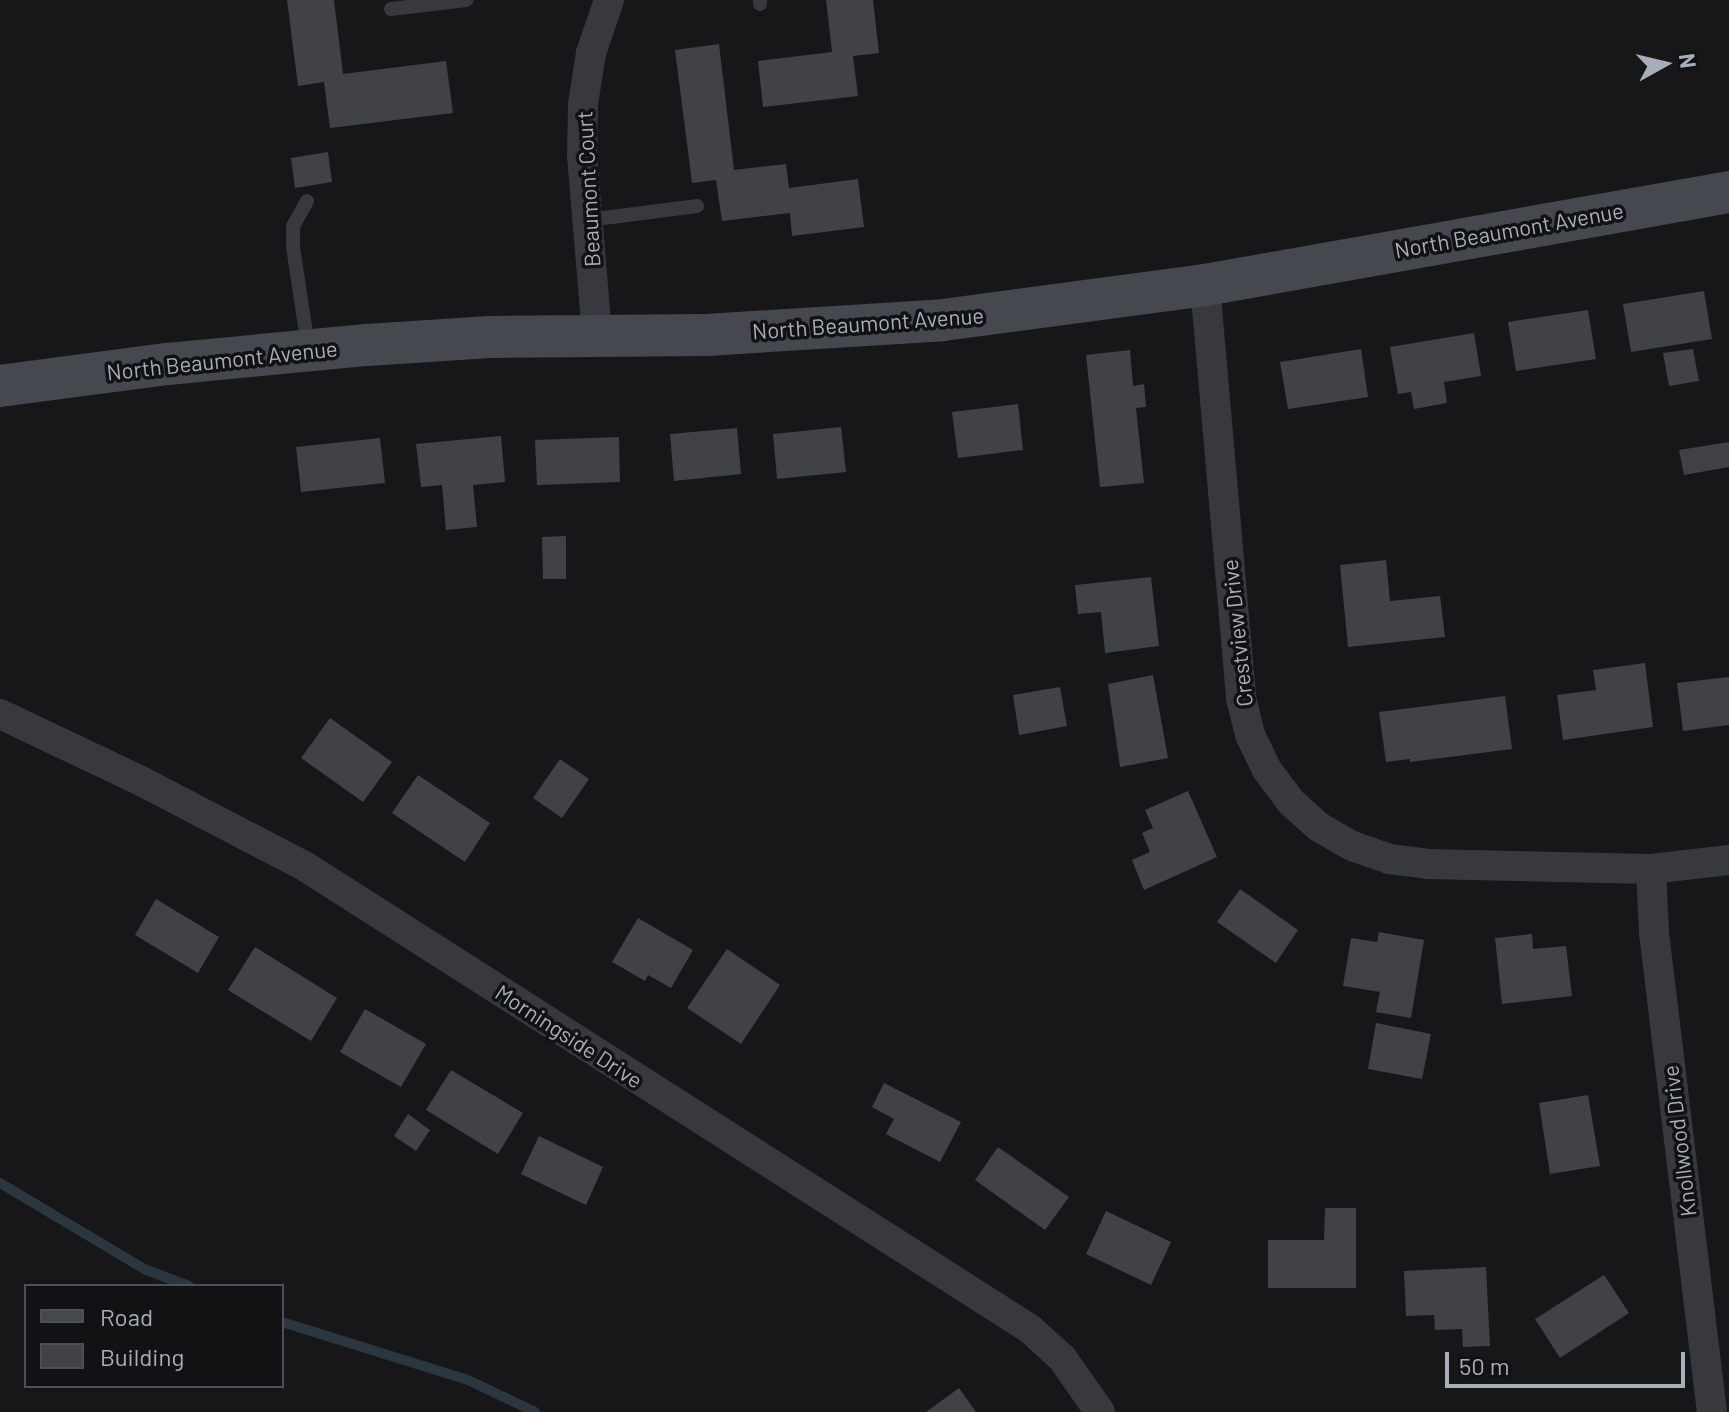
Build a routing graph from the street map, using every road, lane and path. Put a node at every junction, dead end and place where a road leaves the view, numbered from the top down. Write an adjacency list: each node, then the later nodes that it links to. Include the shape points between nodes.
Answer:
1 (466, 0): 3 (lane)
2 (609, 0): 7 (street, Beaumont Court, via 591,53 583,104)
3 (391, 9)
4 (1729, 192): 8 (street, North Beaumont Avenue)
5 (307, 201): 10 (lane, via 293,236)
6 (697, 206): 7 (lane)
7 (588, 220): 9 (street, Beaumont Court)
8 (1205, 285): 9 (street, North Beaumont Avenue, via 943,320 707,335); 14 (street, Crestview Drive, via 1241,698 1250,735 1290,801 1341,840 1389,859)
9 (597, 334): 10 (street, North Beaumont Avenue)
10 (309, 350): 11 (street, North Beaumont Avenue)
11 (0, 386)
12 (0, 714): 15 (street, Morningside Drive, via 306,867 1030,1329 1062,1358)
13 (1729, 860): 14 (street, Crestview Drive)
14 (1651, 869): 16 (street, Knollwood Drive, via 1654,933)
15 (1100, 1412)
16 (1712, 1412)

